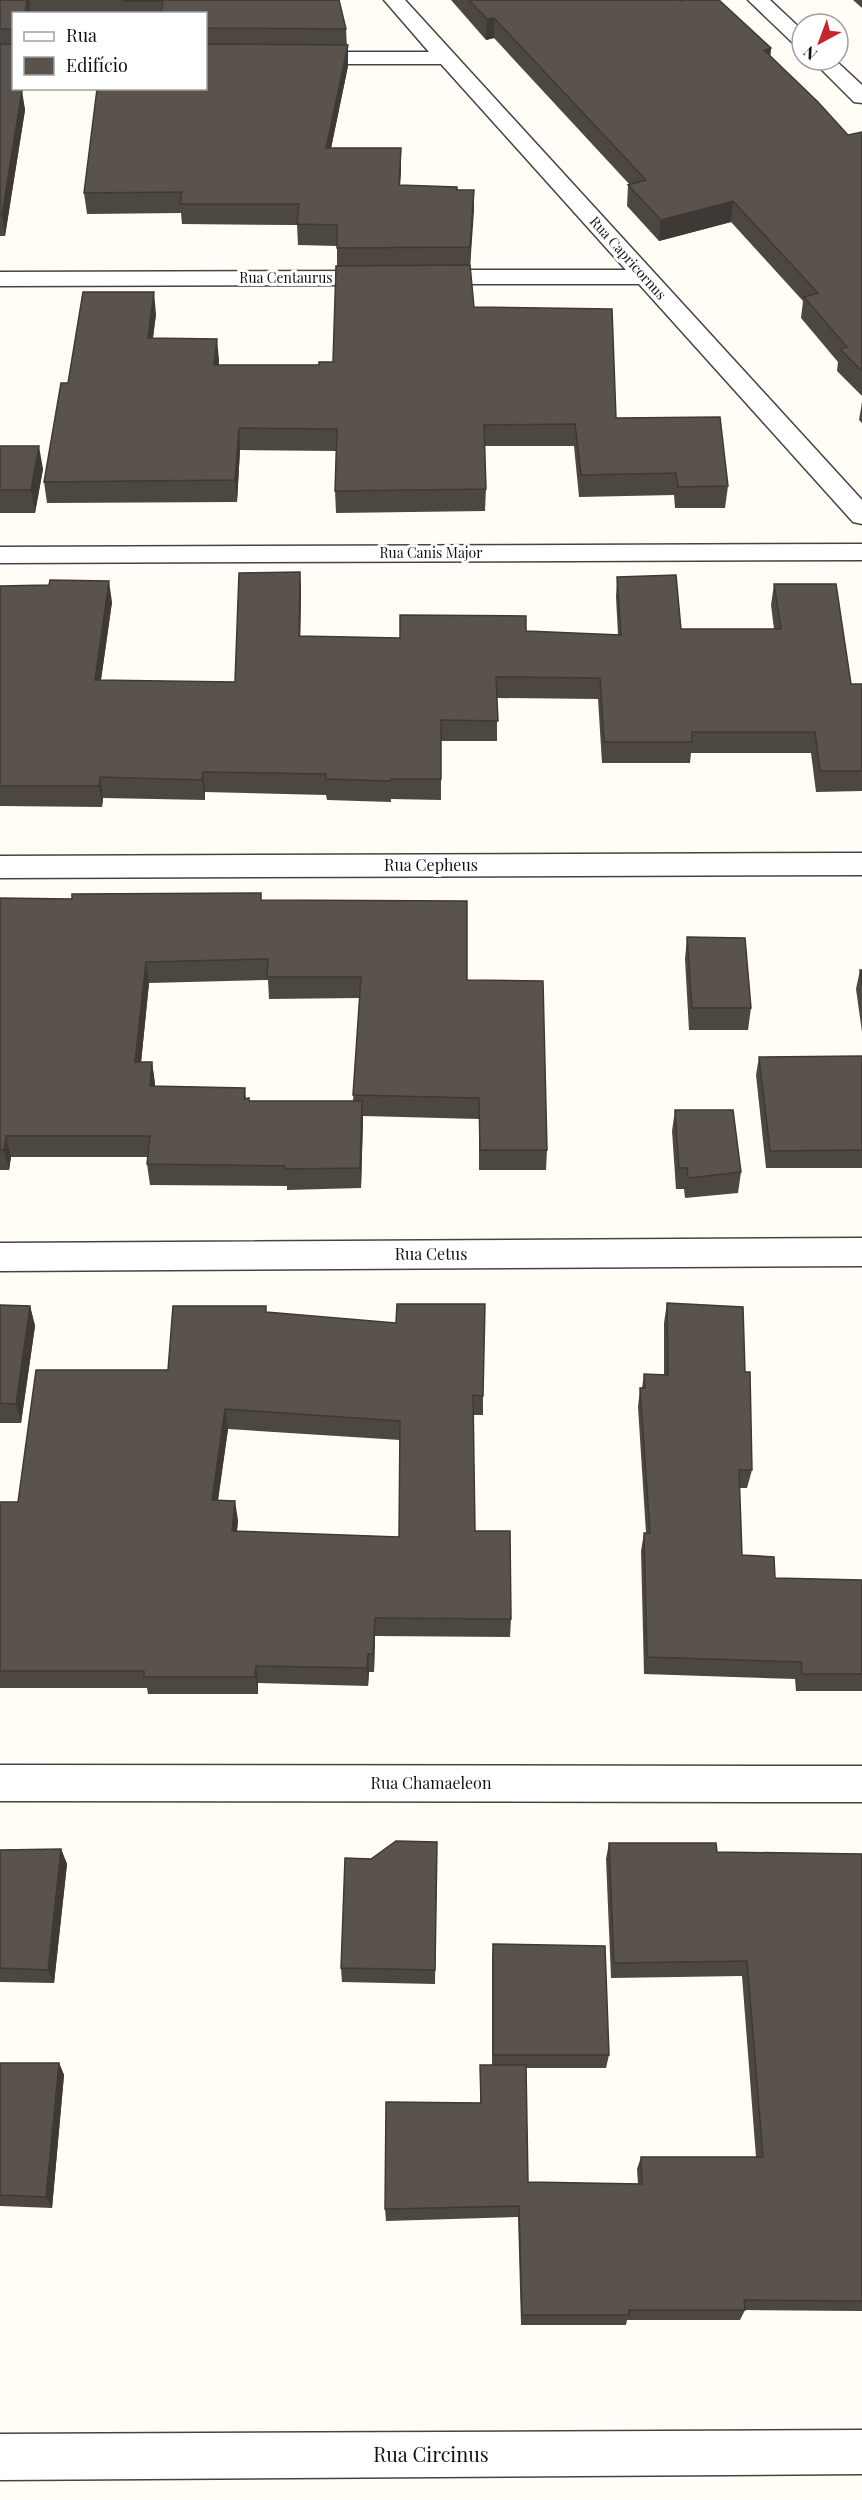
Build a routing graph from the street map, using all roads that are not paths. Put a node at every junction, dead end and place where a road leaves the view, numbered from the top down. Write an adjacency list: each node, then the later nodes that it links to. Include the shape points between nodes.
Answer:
1 (394, 0): 5 (street, Rua Capricornus)
2 (758, 0): 3 (street)
3 (790, 30)
4 (286, 58): 5 (street)
5 (446, 58): 8 (street, Rua Capricornus)
6 (836, 72): 7 (street)
7 (862, 96)
8 (645, 277): 9 (street, Rua Centaurus); 10 (street, Rua Capricornus)
9 (0, 279)
10 (862, 516)
11 (862, 552): 12 (street, Rua Canis Major)
12 (0, 555)
13 (862, 864): 14 (street, Rua Cepheus)
14 (0, 867)
15 (862, 1252): 16 (street, Rua Cetus)
16 (0, 1257)
17 (0, 1783): 18 (street, Rua Chamaeleon)
18 (862, 1784)
19 (862, 2452): 20 (street, Rua Circinus)
20 (0, 2457)

